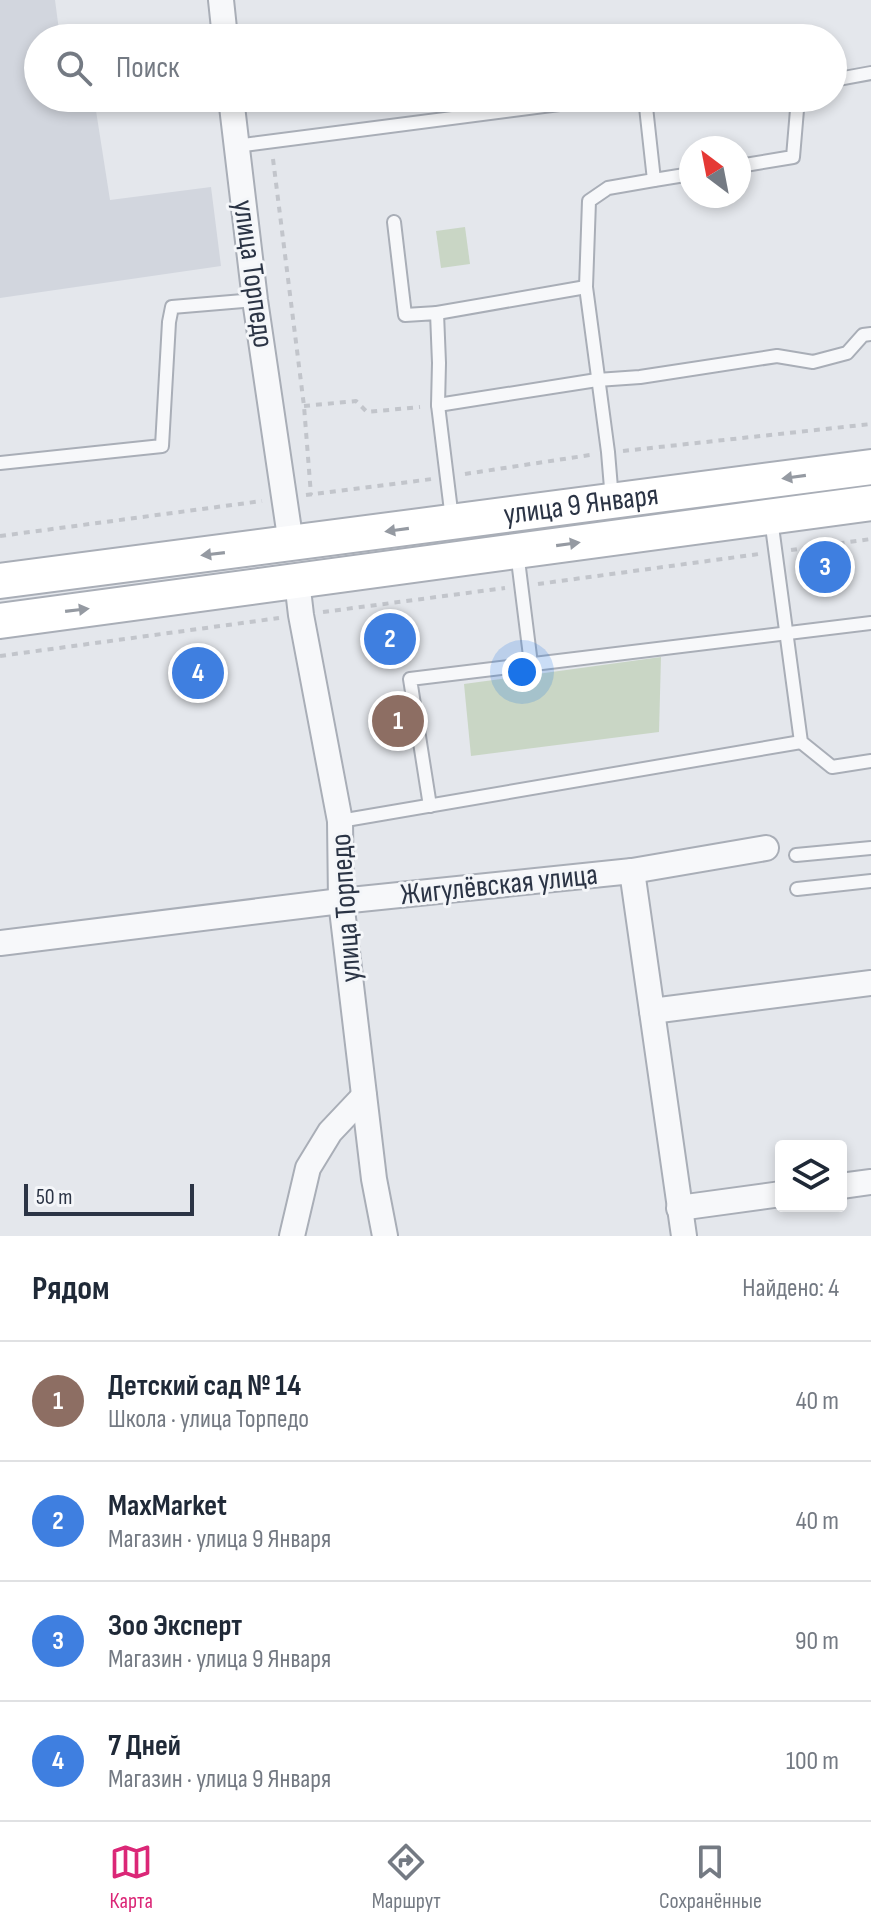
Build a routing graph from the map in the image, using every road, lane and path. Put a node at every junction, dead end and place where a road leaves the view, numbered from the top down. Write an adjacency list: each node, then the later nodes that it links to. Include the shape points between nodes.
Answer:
1 (221, 0): 2 (street)
2 (224, 24)
3 (871, 73): 4 (lane)
4 (847, 77)
5 (232, 112): 10 (street, улица Торпедо)
6 (502, 112): 9 (lane)
7 (647, 112): 13 (lane)
8 (797, 112): 11 (lane, via 793,157)
9 (271, 143): 10 (lane); 21 (path)
10 (236, 146): 16 (street, улица Торпедо)
11 (751, 164)
12 (679, 176): 13 (lane)
13 (654, 180): 15 (lane, via 608,188 589,201)
14 (394, 222): 17 (lane, via 405,315)
15 (586, 287): 17 (lane); 19 (lane)
16 (255, 300): 24 (lane, via 172,307 162,446); 28 (street, улица Торпедо)
17 (437, 313): 20 (lane)
18 (871, 334): 19 (lane, via 863,335 847,353 813,362 777,356)
19 (597, 380): 20 (lane); 23 (lane)
20 (438, 405): 21 (path, via 367,412 356,401); 26 (lane)
21 (304, 406): 27 (path)
22 (871, 424): 23 (path)
23 (608, 452): 26 (path); 29 (lane)
24 (0, 463)
25 (871, 467): 29 (main road, улица 9 Января, one-way to 29)
26 (447, 477): 27 (path); 32 (lane)
27 (311, 495): 28 (path)
28 (284, 498): 33 (path); 35 (street, улица Торпедо)
29 (612, 501): 32 (main road, улица 9 Января)
30 (871, 503): 31 (main road, улица 9 Января)
31 (771, 517): 36 (main road, улица 9 Января, one-way to 31); 37 (lane)
32 (452, 522): 35 (main road, улица 9 Января, one-way to 35)
33 (0, 536)
34 (871, 539): 37 (path)
35 (291, 544): 38 (main road, улица 9 Января, one-way to 38); 39 (main road)
36 (517, 551): 39 (main road, улица 9 Января); 40 (lane)
37 (775, 552): 40 (path); 44 (lane)
38 (0, 581)
39 (297, 581): 41 (street, улица Торпедо); 42 (main road, улица 9 Января, one-way to 39)
40 (521, 586): 41 (path); 46 (lane)
41 (301, 615): 45 (path); 50 (street, улица Торпедо)
42 (0, 621)
43 (871, 623): 44 (lane)
44 (786, 634): 46 (lane); 47 (lane)
45 (0, 656)
46 (531, 664): 49 (lane, via 410,679)
47 (801, 742): 48 (lane, via 832,767); 49 (lane)
48 (871, 761)
49 (430, 806): 50 (lane)
50 (340, 821): 57 (street, улица Торпедо)
51 (766, 848): 54 (street)
52 (871, 848): 53 (lane)
53 (796, 855)
54 (632, 871): 57 (street, Жигулёвская улица); 60 (street, Жигулёвская улица)
55 (871, 881): 56 (lane)
56 (797, 889)
57 (341, 901): 58 (street, Жигулёвская улица); 61 (street, улица Торпедо)
58 (0, 943)
59 (871, 983): 60 (street)
60 (652, 1011): 65 (street, Жигулёвская улица)
61 (364, 1096): 66 (street, via 330,1132 308,1168); 67 (street, улица Торпедо)
62 (871, 1182): 63 (street)
63 (847, 1185)
64 (775, 1195): 65 (street)
65 (679, 1208): 68 (street, Жигулёвская улица)
66 (292, 1236)
67 (385, 1236)
68 (684, 1236)

